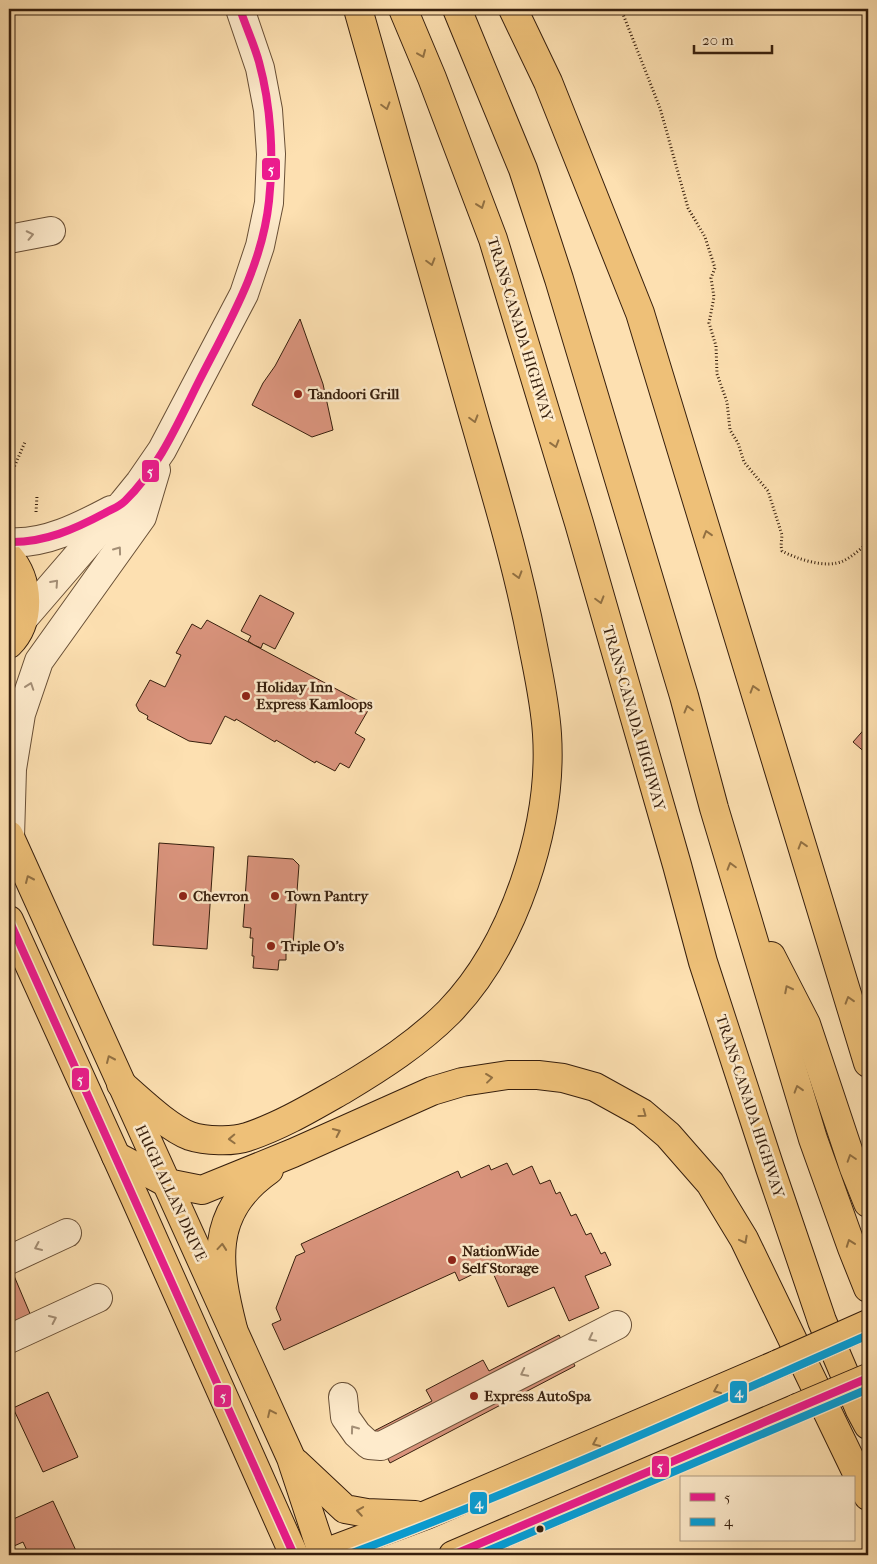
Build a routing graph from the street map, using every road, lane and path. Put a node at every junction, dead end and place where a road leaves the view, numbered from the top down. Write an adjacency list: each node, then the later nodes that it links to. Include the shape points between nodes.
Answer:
1 (240, 9): 10 (street, via 260,68 268,110 271,154 269,203 260,246 244,294)
2 (358, 9): 24 (main road, one-way to 24, via 521,586 544,696 547,735 548,779 535,849 528,875 495,948 475,980 450,1011 416,1042 360,1080 278,1124 244,1138 212,1140 190,1136)
3 (403, 9): 39 (main road, TRANS-CANADA HIGHWAY, one-way to 39, via 493,239 677,865 702,962 822,1321)
4 (457, 9): 21 (main road, one-way to 4, via 556,270 523,169)
5 (513, 9): 23 (main road, one-way to 5, via 640,313 548,82)
6 (621, 9): 16 (path, via 660,108 688,208 705,237 715,268 711,278 714,296 709,322 730,430 744,462 768,491 782,535 782,551 812,562 833,563 852,556)
7 (51, 231): 8 (street, one-way to 7)
8 (9, 239)
9 (25, 442): 11 (path)
10 (162, 450): 13 (street); 20 (street, one-way to 10, via 12,769 20,714 39,662 142,517)
11 (9, 479)
12 (37, 496): 14 (path)
13 (123, 503): 15 (street, via 71,530 43,538); 18 (street, one-way to 13)
14 (36, 514)
15 (9, 542)
16 (868, 543)
17 (9, 557): 18 (main road, via 22,581 26,600)
18 (23, 619): 19 (main road)
19 (9, 644)
20 (9, 836): 24 (main road, HUGH ALLAN DRIVE, one-way to 20)
21 (739, 891): 28 (main road, one-way to 21, via 806,1024); 31 (main road, one-way to 21, via 813,1139)
22 (9, 920): 26 (main road)
23 (868, 1063)
24 (121, 1084): 27 (main road, HUGH ALLAN DRIVE)
25 (292, 1153): 27 (main road, via 202,1190); 35 (main road, one-way to 25, via 221,1265 226,1220 254,1180); 41 (main road, one-way to 41, via 432,1091 484,1078 538,1075 563,1078 595,1087 642,1113 668,1135 710,1183 744,1239)
26 (116, 1156): 27 (main road); 43 (main road)
27 (167, 1183): 35 (main road, HUGH ALLAN DRIVE)
28 (868, 1203)
29 (67, 1234): 30 (street, one-way to 30)
30 (9, 1260)
31 (868, 1288)
32 (98, 1298): 36 (street, one-way to 32)
33 (868, 1324): 42 (main road, one-way to 42, bridge)
34 (617, 1325): 38 (street, one-way to 38, via 381,1446 369,1445 357,1434 345,1417)
35 (233, 1329): 40 (main road, HUGH ALLAN DRIVE, one-way to 35)
36 (9, 1340)
37 (868, 1378): 45 (main road, bridge)
38 (343, 1397)
39 (868, 1425)
40 (291, 1458): 42 (main road, one-way to 40, via 345,1509); 44 (main road, HUGH ALLAN DRIVE)
41 (868, 1496)
42 (426, 1515): 44 (main road)
43 (294, 1555)
44 (322, 1555)
45 (453, 1555)

